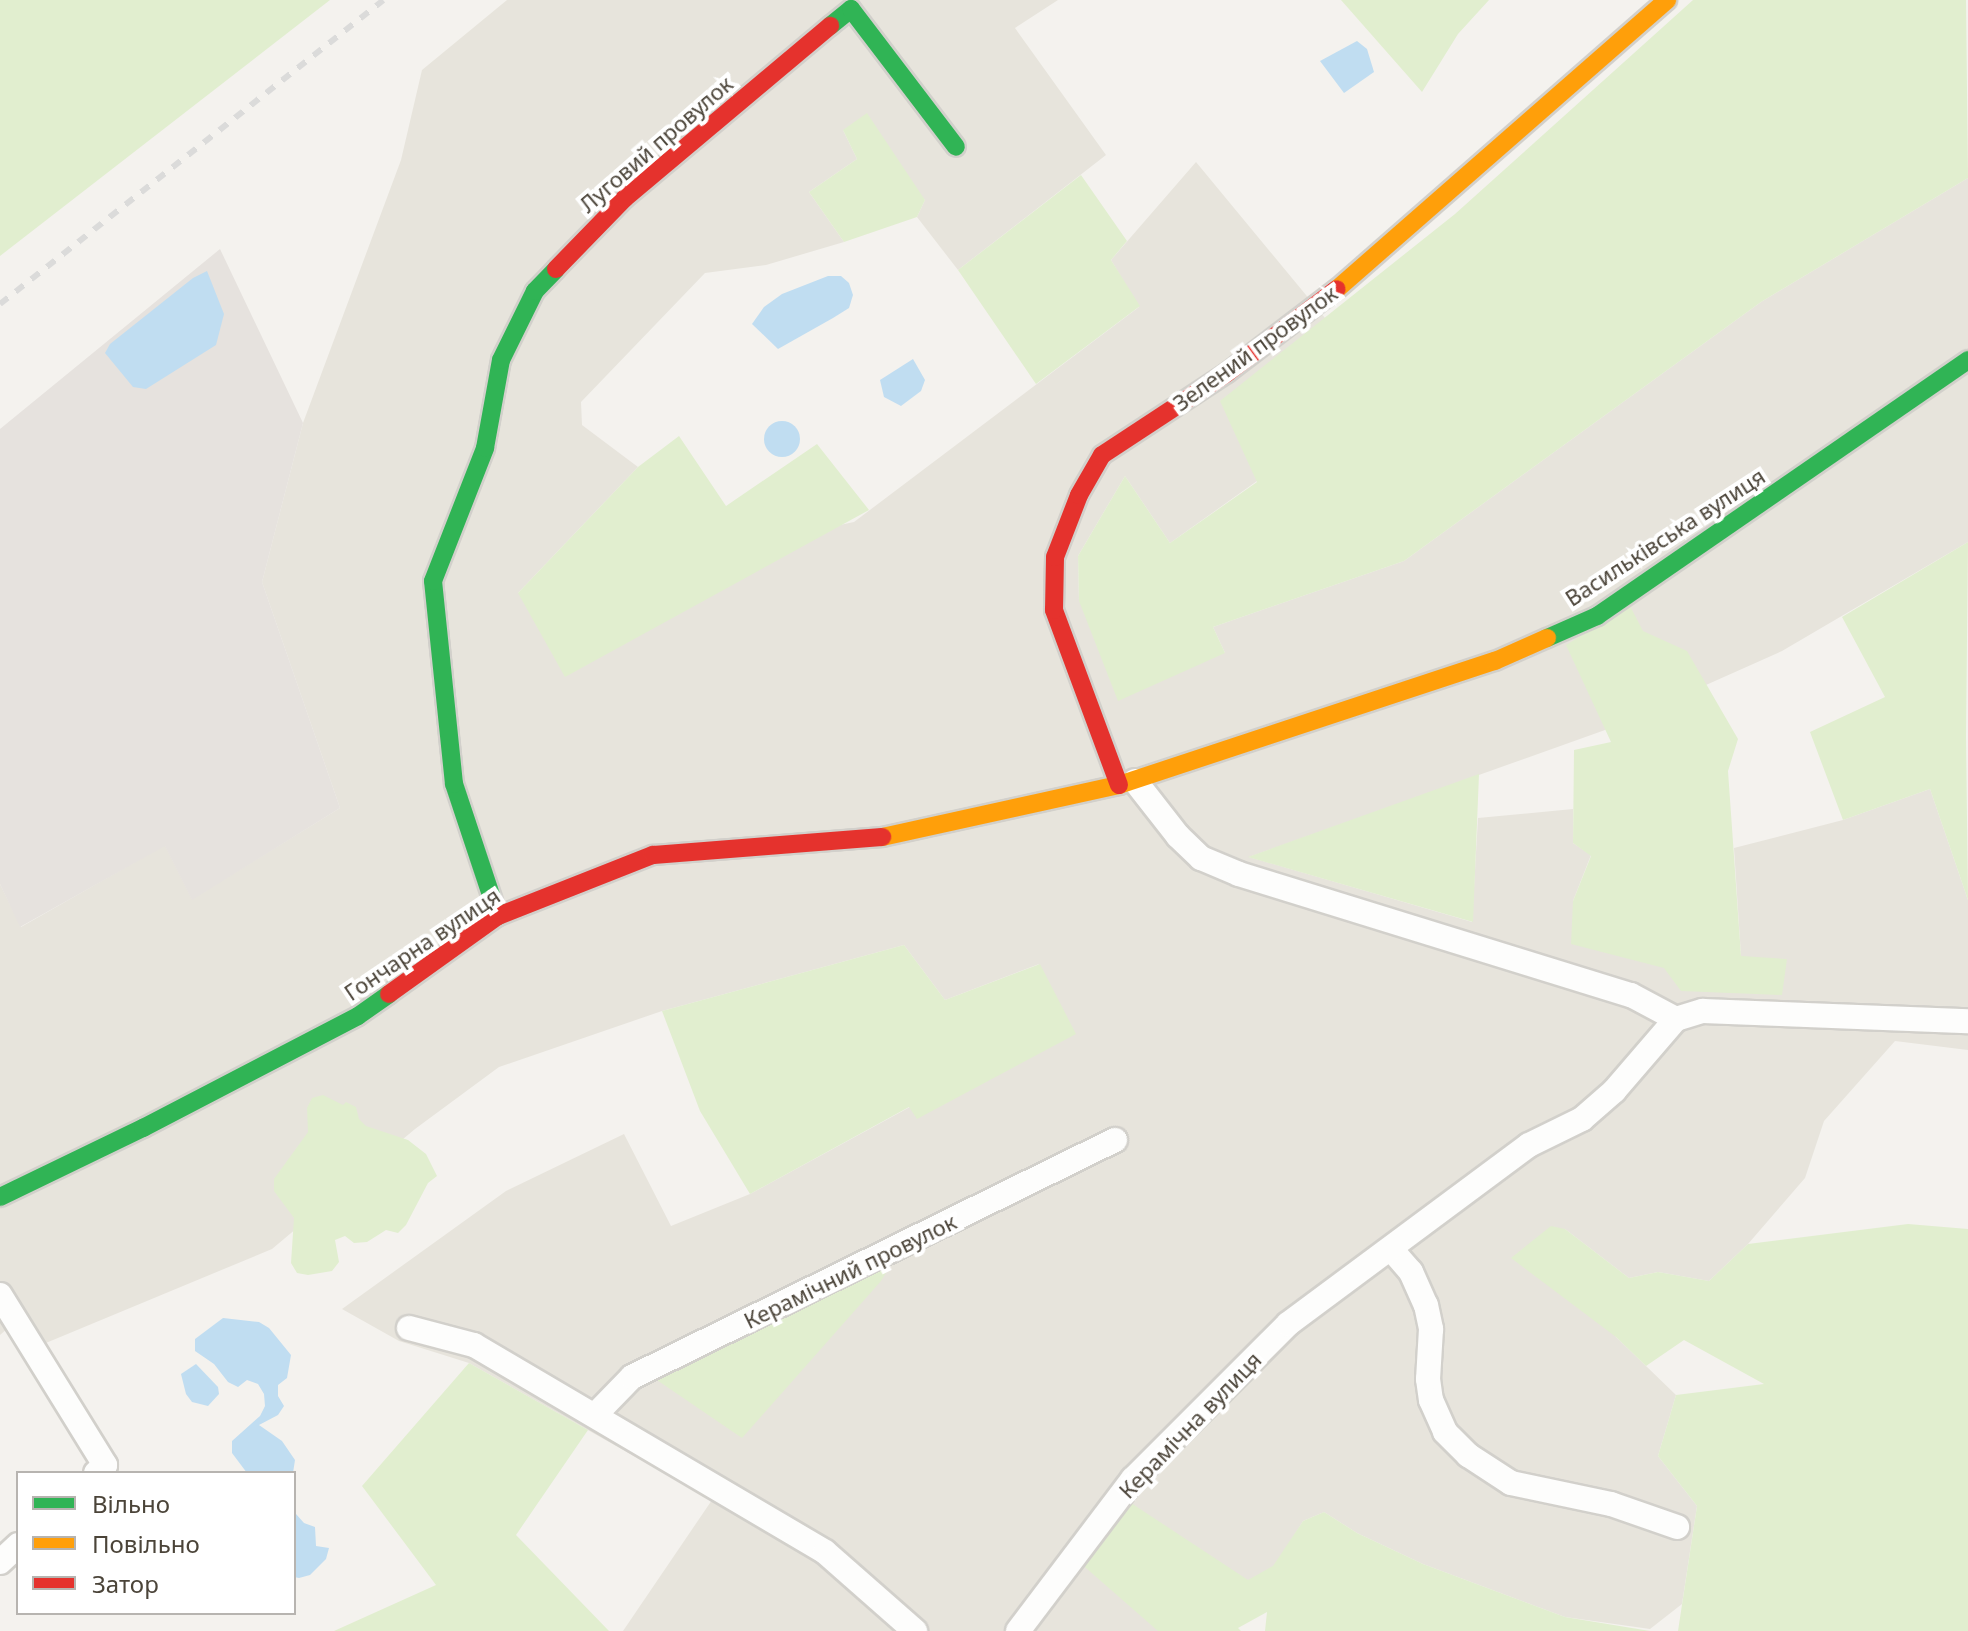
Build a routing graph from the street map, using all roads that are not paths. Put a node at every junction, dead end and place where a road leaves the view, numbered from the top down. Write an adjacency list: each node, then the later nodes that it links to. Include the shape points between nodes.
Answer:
1 (1667, 0): 5 (street, Зелений провулок, via 1355,275 1227,373 1102,455 1079,495 1055,557 1054,610)
2 (854, 5): 3 (street, Луговий провулок); 6 (street, Луговий провулок, via 625,198 535,291 501,360 485,448 433,581 454,784)
3 (956, 147)
4 (1968, 360): 5 (street, Васильківська вулиця, via 1597,616 1495,661)
5 (1127, 783): 6 (street, Гончарна вулиця, via 898,836 653,855); 7 (street, via 1201,858 1631,995)
6 (498, 916): 10 (street, Гончарна вулиця, via 358,1016)
7 (1676, 1019): 8 (street, via 1703,1011); 11 (street, Керамічна вулиця, via 1614,1091 1582,1119 1529,1145)
8 (1968, 1021)
9 (1115, 1140): 14 (street, Керамічний провулок, via 632,1377)
10 (0, 1197)
11 (1391, 1249): 16 (street, via 1411,1272 1426,1305 1431,1400 1445,1432 1468,1455 1511,1483 1611,1504); 20 (street, Керамічна вулиця, via 1288,1324 1133,1479)
12 (0, 1295): 15 (street, via 105,1465)
13 (409, 1328): 14 (street, via 474,1345)
14 (595, 1415): 19 (street, via 825,1552)
15 (98, 1471)
16 (1677, 1527)
17 (16, 1547): 18 (street)
18 (0, 1562)
19 (915, 1631)
20 (1018, 1631)

